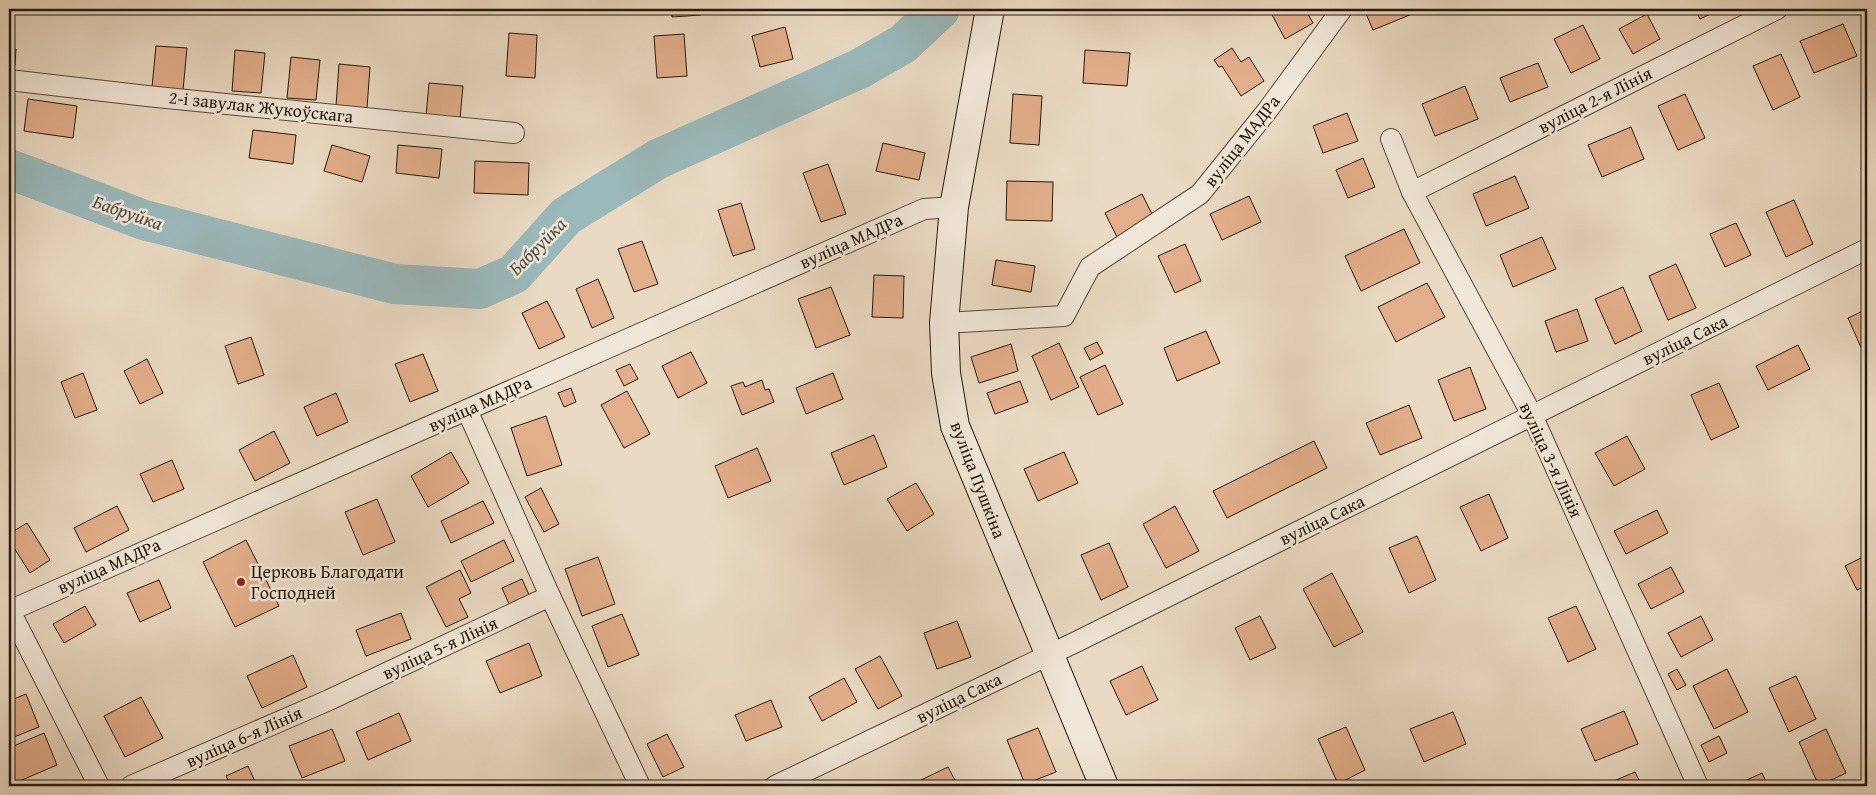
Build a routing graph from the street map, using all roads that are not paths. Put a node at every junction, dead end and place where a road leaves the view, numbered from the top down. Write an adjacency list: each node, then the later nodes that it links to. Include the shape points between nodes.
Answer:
1 (990, 9): 8 (main road, вуліца Пушкіна)
2 (1342, 9): 10 (street, вуліца МАДРа, via 1267,111 1200,194 1090,268 1064,316)
3 (1777, 9): 7 (street, вуліца 2-я Лінія)
4 (9, 80): 5 (street, 2-і завулак Жукоўскага)
5 (514, 133)
6 (1391, 140): 7 (street, вуліца 3-я Лінія)
7 (1412, 192): 12 (street, вуліца 3-я Лінія)
8 (954, 207): 10 (main road, вуліца Пушкіна); 11 (street, вуліца МАДРа, via 924,209)
9 (1867, 249): 12 (street, вуліца Сака)
10 (944, 323): 15 (main road, вуліца Пушкіна, via 946,373 955,426)
11 (467, 410): 13 (street); 14 (street, вуліца МАДРа)
12 (1532, 416): 15 (street, вуліца Сака); 22 (street, вуліца 3-я Лінія)
13 (550, 596): 16 (street, вуліца 5-я Лінія); 19 (street)
14 (9, 610): 17 (street)
15 (1050, 654): 20 (street, вуліца Сака); 21 (main road, вуліца Пушкіна)
16 (330, 700): 18 (street, вуліца 6-я Лінія)
17 (99, 786)
18 (132, 786)
19 (640, 786)
20 (775, 786)
21 (1104, 786)
22 (1698, 786)

